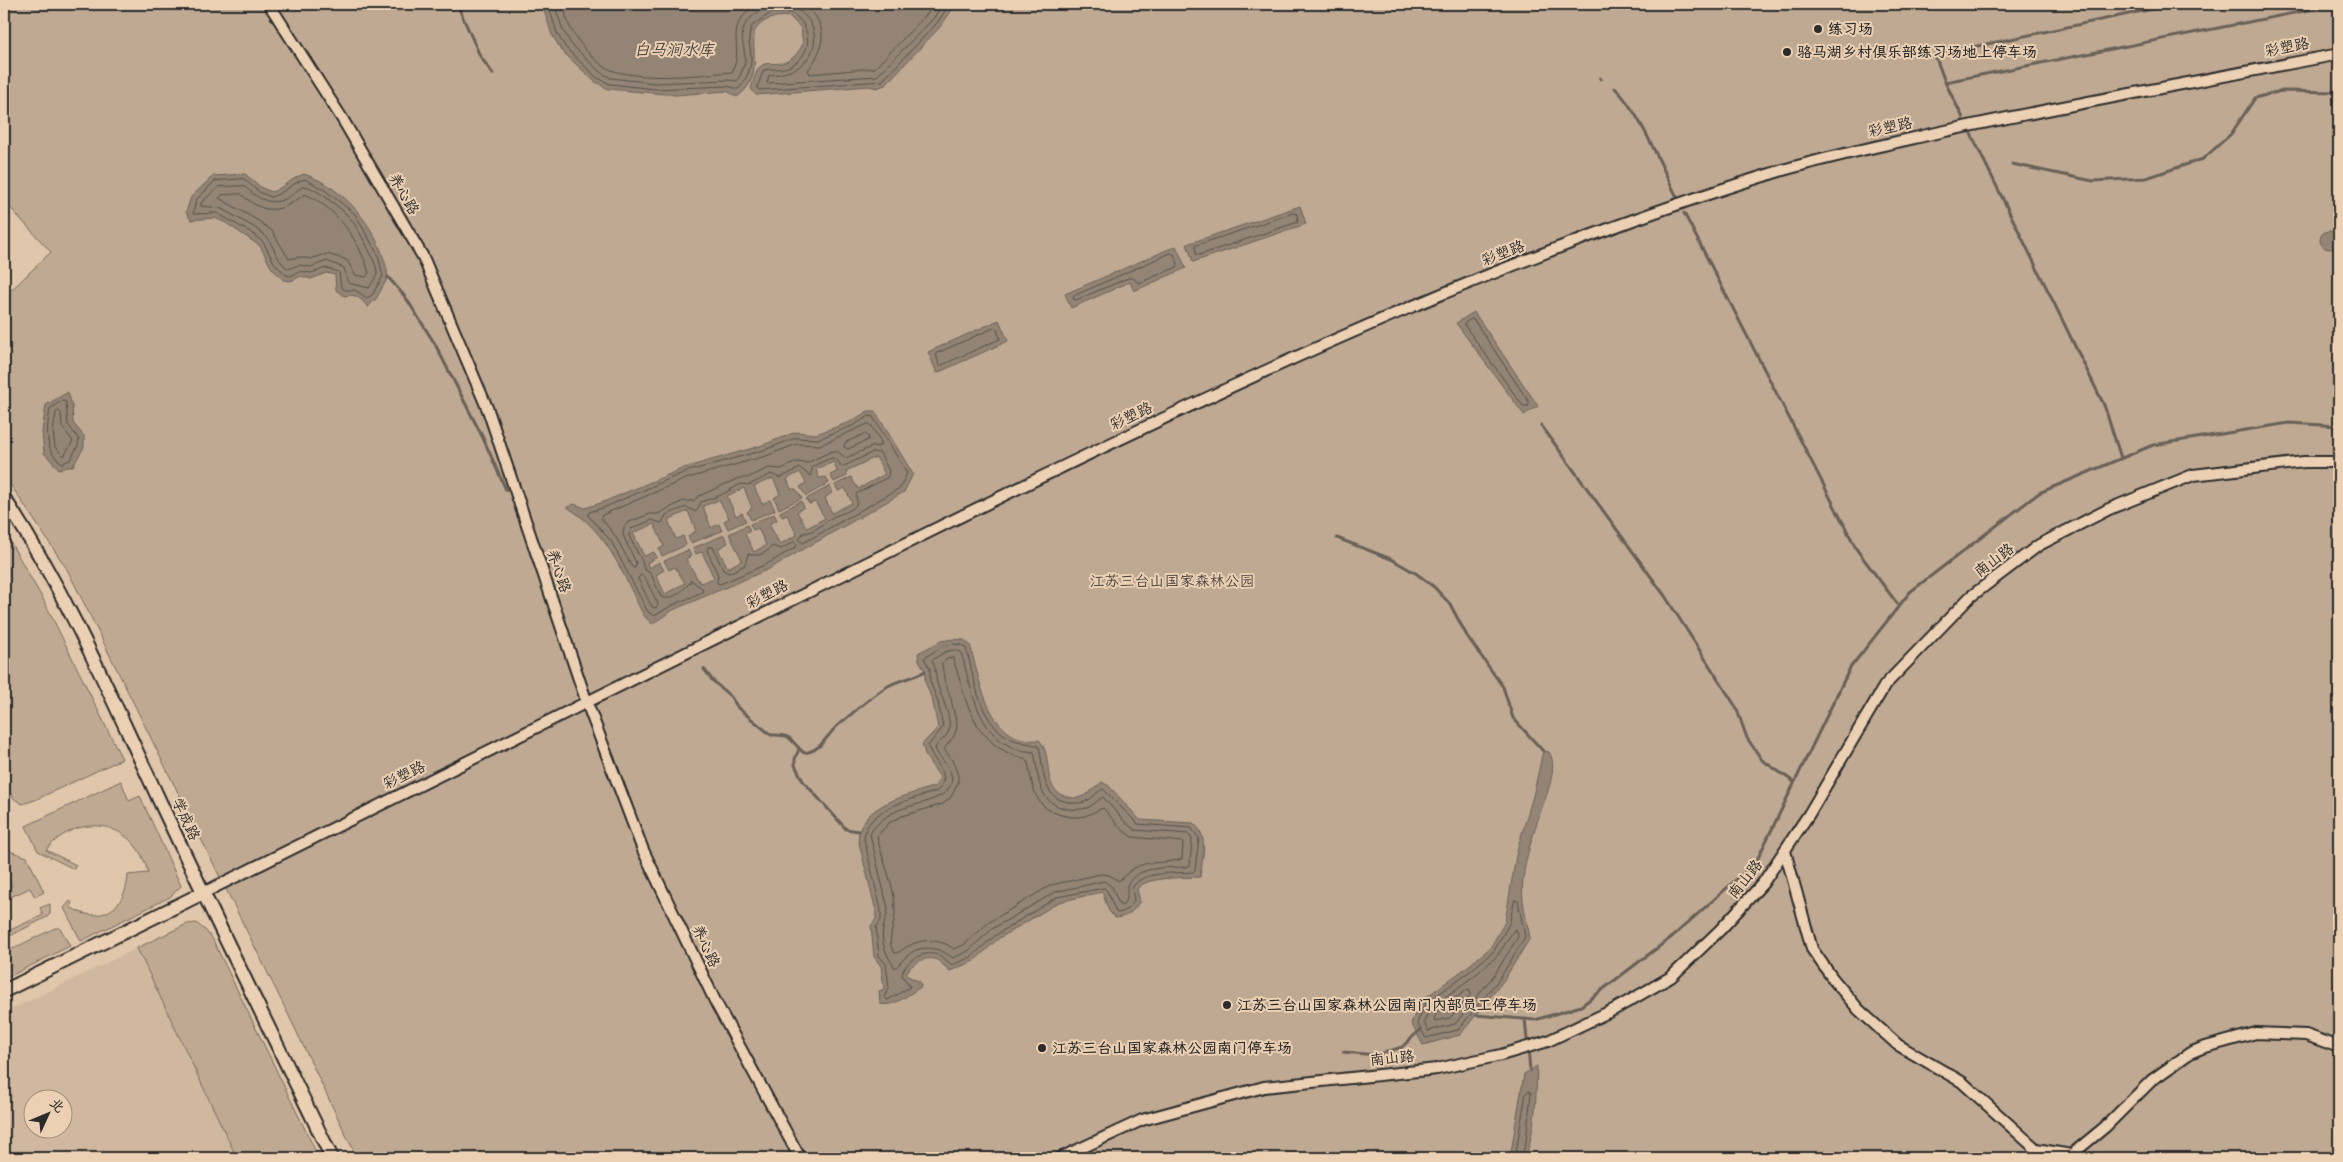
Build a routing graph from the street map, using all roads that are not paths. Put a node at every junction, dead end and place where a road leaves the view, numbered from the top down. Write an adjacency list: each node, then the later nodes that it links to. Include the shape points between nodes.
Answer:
1 (269, 4): 5 (street, 养心路, via 343,120 423,257 488,410)
2 (2339, 54): 5 (street, 彩塑路, via 2018,115 1849,152 1784,170 1604,232 1439,294 1286,361 1066,464)
3 (2339, 462): 6 (street, 南山路, via 2304,462 2193,475 2109,509 2039,545 1970,597 1885,685)
4 (4, 498): 7 (street, 学成路, via 64,597)
5 (587, 703): 7 (street, 彩塑路); 11 (street, 养心路, via 643,850 716,1003)
6 (1785, 851): 9 (street, via 1812,949 1859,1010 1898,1045 1962,1082 2036,1149 2072,1155 2152,1080 2202,1048 2256,1034 2306,1035); 12 (street, 南山路, via 1764,883 1671,977 1615,1009 1548,1040 1521,1050 1437,1069 1264,1087 1142,1120)
7 (203, 892): 8 (street, 彩塑路); 10 (street, 学成路)
8 (4, 991)
9 (2339, 1047)
10 (332, 1158)
11 (800, 1158)
12 (1060, 1158)

